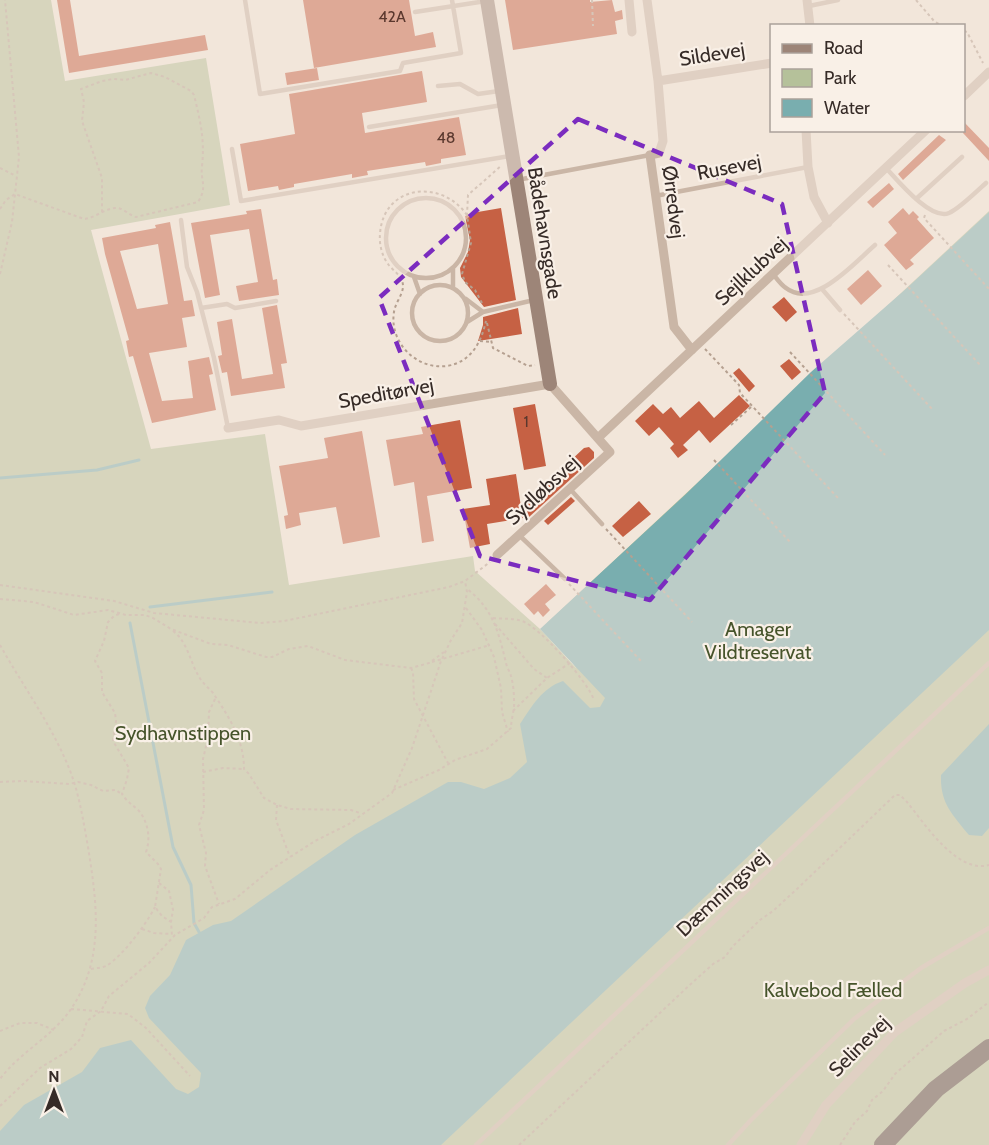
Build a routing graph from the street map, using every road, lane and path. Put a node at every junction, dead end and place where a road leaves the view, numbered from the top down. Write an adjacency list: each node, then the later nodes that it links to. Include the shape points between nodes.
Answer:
1 (4, 0): 33 (path, via 19,157)
2 (245, 0): 9 (lane, via 260,94 400,71 403,63 461,53)
3 (487, 0): 9 (lane); 22 (street, Bådehavnsgade)
4 (592, 0): 14 (path)
5 (629, 0): 15 (street)
6 (647, 0): 19 (street, Ørredvej)
7 (838, 0): 10 (lane)
8 (916, 0): 13 (path)
9 (453, 3): 11 (lane)
10 (807, 3): 12 (street)
11 (415, 12)
12 (810, 24)
13 (939, 24)
14 (593, 26)
15 (632, 32)
16 (965, 32): 18 (path)
17 (770, 63): 19 (street, Sildevej)
18 (987, 68): 21 (street)
19 (658, 81): 28 (street, Ørredvej, via 663,141 659,153)
20 (438, 86): 22 (lane, via 460,84 478,94)
21 (965, 94)
22 (503, 98): 23 (lane); 27 (street, Bådehavnsgade)
23 (369, 127)
24 (806, 132): 30 (street)
25 (925, 132): 32 (street, Sejlklubvej)
26 (232, 149): 27 (lane, via 241,201)
27 (513, 155): 34 (street, Bådehavnsgade); 59 (path, via 468,195 471,243 462,274 482,299)
28 (650, 155): 34 (lane); 37 (street, Ørredvej)
29 (962, 157): 38 (lane)
30 (808, 167): 37 (lane, Rusevej); 43 (street, via 814,197)
31 (0, 168): 33 (path)
32 (886, 168): 38 (lane); 43 (street, Sejlklubvej)
33 (17, 177): 36 (path)
34 (517, 180): 55 (street, Bådehavnsgade)
35 (986, 183): 39 (lane, via 950,213)
36 (15, 194): 40 (path); 41 (path, via 84,219); 47 (path)
37 (655, 196): 62 (street, Ørredvej, via 674,327)
38 (916, 199): 39 (lane)
39 (928, 208): 52 (path, via 924,218)
40 (0, 209)
41 (102, 213): 41 (path, via 117,208 136,217 200,200 204,182 203,130 191,91 165,76 151,74 102,81 81,89 82,122 102,178)
42 (181, 220): 57 (lane, via 187,267)
43 (828, 223): 48 (street, Sejlklubvej)
44 (875, 245): 51 (lane)
45 (888, 265): 65 (path)
46 (453, 268): 49 (lane, via 434,278); 49 (lane, via 465,246 462,220 443,202 417,199 395,212 386,236 393,261); 50 (lane)
47 (0, 274)
48 (773, 274): 51 (lane, via 786,289 815,293); 62 (street, Sejlklubvej)
49 (414, 277): 53 (lane)
50 (453, 288): 53 (lane, via 436,286); 54 (lane)
51 (822, 289): 58 (lane)
52 (989, 289)
53 (420, 294): 60 (lane, via 412,311 424,336 442,341 452,339)
54 (465, 299): 59 (lane); 60 (lane)
55 (537, 299): 59 (lane); 64 (street, Bådehavnsgade)
56 (276, 301): 57 (lane, via 235,308 227,304)
57 (201, 308): 70 (lane)
58 (840, 310): 68 (path)
59 (483, 311): 60 (lane)
60 (467, 322)
61 (491, 342): 61 (path, via 486,320 480,341); 64 (path, via 493,348 528,366)
62 (696, 346): 67 (path, via 739,385); 71 (street, Sejlklubvej)
63 (790, 352): 72 (path)
64 (547, 363): 66 (street, Bådehavnsgade)
65 (980, 365)
66 (550, 384): 70 (street, Speditørvej, via 301,426 279,420); 71 (street)
67 (752, 406): 69 (path); 75 (path)
68 (932, 409)
69 (731, 425)
70 (228, 428)
71 (599, 437): 74 (street, Sydløbsvej, via 610,452)
72 (885, 455)
73 (714, 460): 78 (path)
74 (570, 489): 76 (lane); 77 (street, Sydløbsvej)
75 (838, 498)
76 (602, 524): 88 (path)
77 (519, 535): 79 (street, Sydløbsvej); 80 (lane)
78 (790, 542)
79 (497, 555): 81 (path)
80 (565, 579): 95 (path)
81 (465, 581): 82 (path, via 295,619 260,623 154,613 114,601); 83 (path)
82 (0, 585)
83 (467, 589): 85 (path); 87 (path)
84 (0, 599): 86 (path, via 34,602 74,615 108,610)
85 (466, 608): 92 (path); 93 (path)
86 (119, 614): 90 (path, via 145,615); 112 (path, via 108,622 94,659 102,673 103,695 115,713 113,741 129,768)
87 (492, 618): 89 (path); 97 (path, via 530,625)
88 (692, 622)
89 (495, 623): 100 (path, via 534,669); 103 (path, via 512,680)
90 (171, 629): 99 (path, via 211,644 233,646 266,657 308,646 345,660); 101 (path, via 183,642 194,668)
91 (0, 645): 110 (path, via 38,705)
92 (490, 645): 94 (path); 105 (path)
93 (446, 651): 94 (path); 96 (path)
94 (441, 661): 96 (path); 104 (path)
95 (641, 661)
96 (429, 663): 99 (path)
97 (570, 663): 100 (path); 102 (path)
98 (989, 663): 135 (lane, Dæmningsvej)
99 (411, 668): 104 (path, via 413,695)
100 (547, 678): 103 (path)
101 (215, 699): 107 (path, via 237,731); 108 (path, via 209,714)
102 (594, 700)
103 (513, 711): 105 (path)
104 (424, 715): 106 (path); 111 (path)
105 (508, 732): 106 (path, via 487,749)
106 (448, 764): 111 (path)
107 (244, 769): 108 (path); 113 (path, via 264,798)
108 (203, 772): 118 (path, via 204,810 199,828 206,854 205,869)
109 (0, 782): 110 (path)
110 (73, 783): 112 (path); 124 (path, via 80,796 96,897)
111 (393, 790): 114 (path)
112 (122, 794): 117 (path, via 146,825 150,843 146,852 159,866)
113 (277, 805): 114 (path); 115 (path, via 276,820)
114 (361, 814): 115 (path)
115 (290, 858): 118 (path, via 235,899)
116 (989, 866): 136 (path, via 975,866 954,857 908,802 895,795)
117 (159, 883): 119 (path); 120 (path, via 169,891)
118 (219, 904): 123 (path, via 204,918)
119 (155, 907): 120 (path); 121 (path)
120 (171, 922): 123 (path)
121 (142, 928): 123 (path); 124 (path, via 108,965)
122 (989, 928): 137 (lane, via 921,968 854,1019)
123 (172, 935): 128 (path, via 149,963 109,996)
124 (90, 969): 127 (path)
125 (989, 970): 138 (street, Selinevej, via 895,1032 826,1105)
126 (989, 1002): 139 (path, via 944,1031 895,1074)
127 (71, 1009): 128 (path); 129 (path)
128 (100, 1011): 132 (path, via 128,1014); 134 (path, via 87,1021 82,1037 71,1049 40,1068)
129 (54, 1030): 130 (path, via 37,1023 20,1023); 133 (path)
130 (0, 1031)
131 (989, 1048): 140 (highway, via 936,1089)
132 (190, 1076)
133 (0, 1079)
134 (0, 1106)
135 (476, 1145)
136 (519, 1145)
137 (728, 1145)
138 (801, 1145)
139 (840, 1145)
140 (883, 1145)

